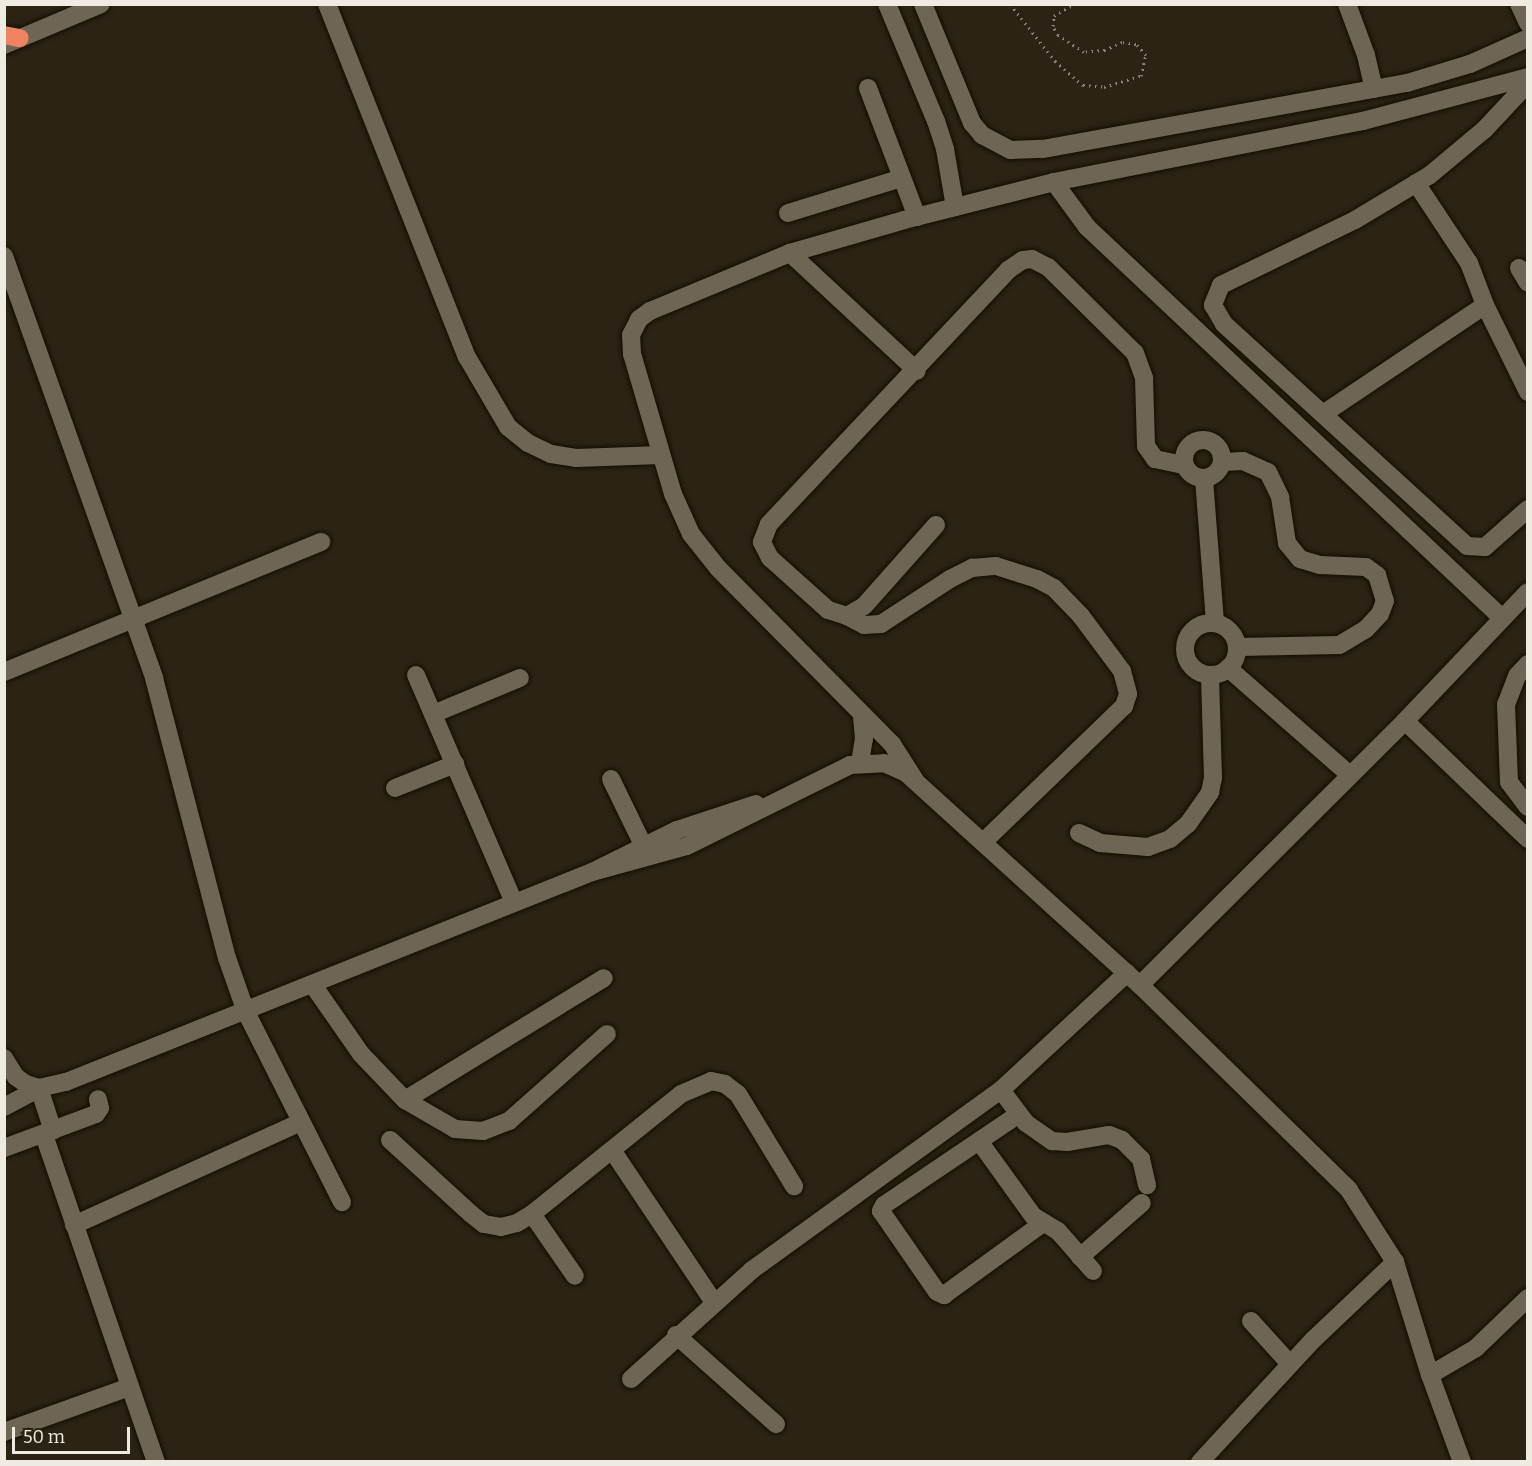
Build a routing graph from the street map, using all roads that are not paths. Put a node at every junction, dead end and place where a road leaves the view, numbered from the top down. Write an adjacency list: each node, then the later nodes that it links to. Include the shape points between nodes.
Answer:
1 (101, 4): 9 (street)
2 (327, 4): 28 (street, via 467,357 508,427 551,454 576,458)
3 (887, 4): 19 (street, via 936,121 950,168)
4 (923, 4): 14 (street, via 972,123 995,144 1010,150 1043,148)
5 (1347, 4): 13 (street)
6 (1519, 4): 7 (street)
7 (1527, 23)
8 (1527, 38): 13 (street, via 1470,64)
9 (10, 39)
10 (1527, 77): 15 (street, via 1363,122)
11 (1527, 83): 18 (street, via 1485,129)
12 (868, 88): 16 (street)
13 (1374, 89): 14 (street)
14 (1274, 107): 15 (street)
15 (1282, 139): 17 (street)
16 (902, 178): 20 (street); 21 (street)
17 (1054, 182): 19 (street); 37 (street, via 1087,227)
18 (1416, 183): 24 (street, via 1464,252); 27 (street, via 1355,220 1221,285 1214,294 1216,316)
19 (955, 207): 21 (street)
20 (788, 213)
21 (917, 217): 22 (street)
22 (790, 253): 25 (street); 28 (street, via 650,311 634,326 632,354)
23 (4, 256): 38 (street)
24 (1485, 305): 26 (street); 27 (street)
25 (916, 371): 30 (street, via 1015,263 1040,261 1134,353 1144,378 1146,446 1155,459); 36 (street, via 764,532 762,542 770,558 828,610)
26 (1527, 393)
27 (1323, 414): 32 (street, via 1473,548 1485,547)
28 (661, 455): 48 (street, via 681,515 704,552)
29 (1223, 462): 30 (street, via 1219,447 1198,440 1186,450); 31 (street, via 1213,476); 40 (street, via 1243,461 1268,472 1280,497 1287,543 1300,559 1320,565 1366,567 1377,575 1384,594 1380,614 1358,636 1339,645)
30 (1184, 465): 31 (street, via 1196,478)
31 (1204, 479): 39 (street)
32 (1527, 509)
33 (936, 525): 36 (street, via 864,606)
34 (321, 542): 38 (street)
35 (1527, 592): 37 (street)
36 (847, 616): 60 (street, via 864,625 881,624 950,579 972,568 996,566 1054,588 1081,616 1122,671 1128,694 1124,706)
37 (1502, 618): 49 (street)
38 (134, 619): 43 (street); 67 (street, via 176,752 227,958)
39 (1215, 623): 40 (street, via 1234,636); 45 (street, via 1193,630 1185,652 1189,663)
40 (1237, 647): 42 (street)
41 (1527, 664): 57 (street, via 1517,676 1506,704 1509,782)
42 (1228, 668): 45 (street); 52 (street)
43 (4, 672)
44 (416, 675): 47 (street)
45 (1210, 675): 58 (street, via 1213,778 1210,792 1188,824 1170,839 1148,847 1100,843)
46 (520, 678): 47 (street)
47 (433, 714): 51 (street)
48 (862, 715): 50 (street); 54 (street, via 892,744)
49 (1405, 721): 52 (street); 59 (street)
50 (860, 763): 54 (street, via 884,764); 56 (street)
51 (455, 765): 55 (street); 63 (street)
52 (1350, 775): 65 (street)
53 (610, 779): 61 (street)
54 (915, 780): 60 (street)
55 (395, 788)
56 (781, 798): 61 (street, via 711,818); 62 (street, via 687,846)
57 (1527, 807)
58 (1079, 833)
59 (1527, 839)
60 (983, 842): 65 (street)
61 (643, 845): 62 (street)
62 (592, 872): 63 (street)
63 (514, 903): 66 (street)
64 (604, 978): 73 (street)
65 (1133, 979): 71 (street); 88 (street, via 1349,1190)
66 (314, 985): 67 (street); 73 (street, via 362,1054)
67 (246, 1012): 70 (street, via 66,1082); 76 (street)
68 (607, 1034): 73 (street, via 509,1121 483,1131 455,1129 428,1117)
69 (4, 1058): 70 (street, via 16,1077)
70 (39, 1088): 74 (street); 77 (street)
71 (1001, 1090): 75 (street); 92 (street)
72 (98, 1099): 77 (street, via 100,1108 96,1114)
73 (405, 1100)
74 (4, 1107)
75 (1019, 1114): 79 (street); 87 (street, via 1038,1134 1052,1141 1109,1135 1122,1140 1141,1159 1145,1194)
76 (301, 1122): 83 (street); 86 (street)
77 (49, 1133): 80 (street); 86 (street)
78 (390, 1140): 84 (street, via 484,1224 501,1227)
79 (979, 1141): 85 (street); 85 (street, via 881,1208 938,1292 948,1293)
80 (4, 1148)
81 (612, 1150): 82 (street, via 681,1094 711,1081 725,1084 738,1094); 84 (street); 92 (street)
82 (794, 1186)
83 (342, 1202)
84 (532, 1214): 90 (street)
85 (1043, 1223): 87 (street, via 1058,1231)
86 (74, 1225): 98 (street)
87 (1080, 1257): 89 (street)
88 (1395, 1262): 95 (street); 96 (street)
89 (1093, 1271)
90 (575, 1276)
91 (1527, 1298): 96 (street, via 1476,1348)
92 (713, 1301): 94 (street)
93 (1251, 1321): 95 (street)
94 (676, 1335): 97 (street); 99 (street)
95 (1290, 1364): 102 (street)
96 (1430, 1375): 103 (street)
97 (631, 1379)
98 (130, 1387): 100 (street); 101 (street)
99 (776, 1424)
100 (4, 1432)
101 (156, 1461)
102 (1200, 1461)
103 (1462, 1461)

